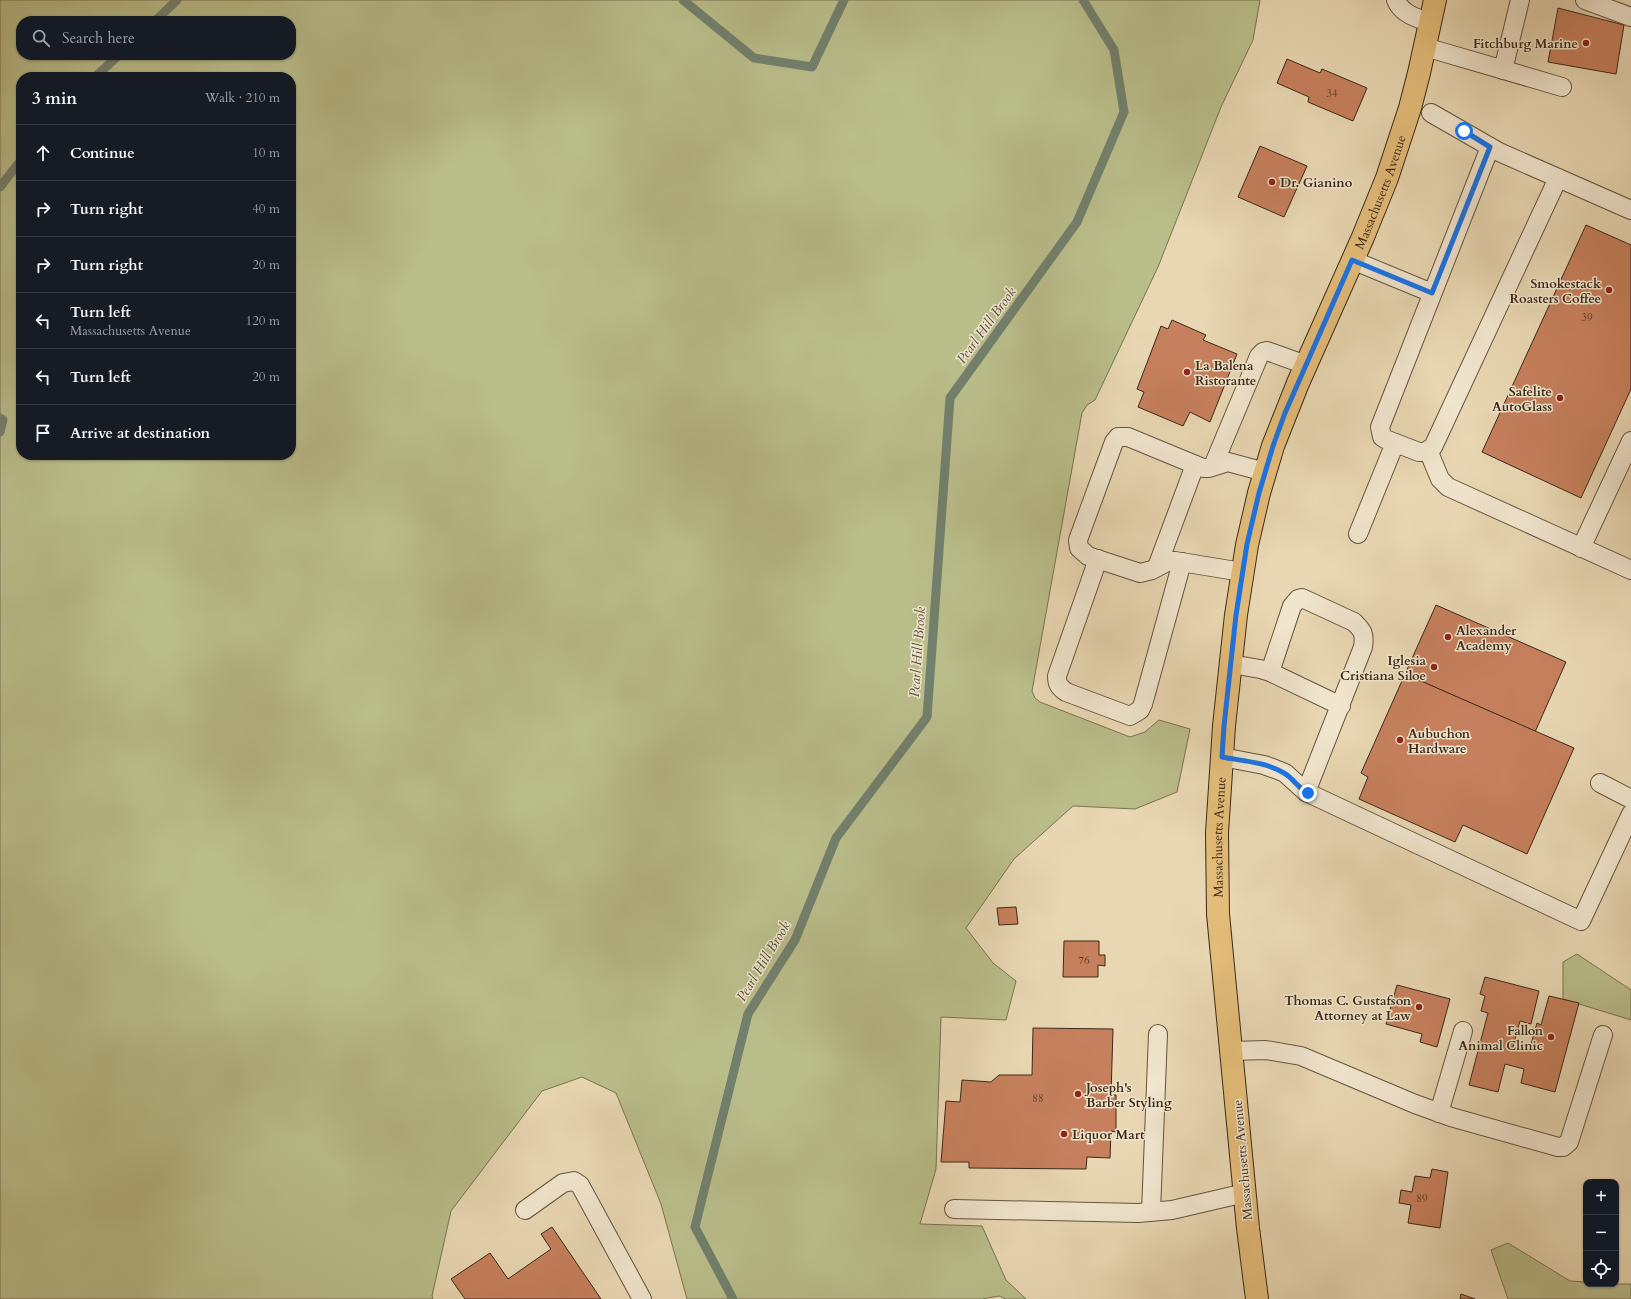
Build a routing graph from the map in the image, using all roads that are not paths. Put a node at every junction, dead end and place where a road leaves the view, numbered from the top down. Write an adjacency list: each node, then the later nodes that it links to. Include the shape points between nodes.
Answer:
1 (1396, 0): 6 (lane, via 1404,11)
2 (1435, 0): 6 (main road, Massachusetts Avenue)
3 (1520, 0): 8 (lane)
4 (1585, 0): 5 (lane)
5 (1631, 17)
6 (1430, 23): 7 (main road, Massachusetts Avenue)
7 (1425, 47): 8 (lane); 14 (main road, Massachusetts Avenue, via 1410,108 1387,178)
8 (1503, 70): 9 (lane)
9 (1562, 87)
10 (1430, 113): 11 (lane)
11 (1490, 147): 12 (lane); 15 (lane)
12 (1558, 178): 13 (lane); 19 (lane, via 1435,443)
13 (1631, 210)
14 (1352, 260): 15 (lane); 16 (main road, Massachusetts Avenue)
15 (1432, 293): 18 (lane, via 1380,427 1382,437)
16 (1306, 365): 20 (lane, via 1270,352 1262,352); 21 (main road, Massachusetts Avenue, via 1280,426)
17 (1631, 441): 23 (lane)
18 (1395, 443): 19 (lane, via 1419,452); 22 (lane)
19 (1428, 450): 23 (lane, via 1440,479 1448,487)
20 (1204, 466): 21 (lane, via 1233,462); 24 (lane, via 1128,437 1118,437 1078,540 1082,552); 26 (lane)
21 (1265, 472): 28 (main road, Massachusetts Avenue)
22 (1358, 534)
23 (1581, 548): 27 (lane)
24 (1098, 559): 25 (lane, via 1057,676 1057,683 1066,692 1130,716 1140,710); 26 (lane, via 1140,573)
25 (1182, 562): 26 (lane, via 1169,561); 28 (lane)
26 (1157, 567)
27 (1631, 570)
28 (1242, 572): 29 (main road, Massachusetts Avenue)
29 (1231, 664): 30 (lane); 32 (main road, Massachusetts Avenue)
30 (1270, 672): 31 (lane); 31 (lane, via 1292,606 1298,599 1302,598 1354,622 1364,636 1363,647)
31 (1341, 706): 34 (lane)
32 (1222, 757): 34 (lane, via 1264,765 1285,773); 40 (main road, Massachusetts Avenue, via 1217,833 1218,914)
33 (1600, 783): 35 (lane)
34 (1306, 792): 36 (lane, via 1582,921)
35 (1631, 799)
36 (1631, 814)
37 (1463, 1031): 41 (lane)
38 (1158, 1034): 45 (lane)
39 (1604, 1035): 41 (lane, via 1569,1142 1562,1147)
40 (1231, 1051): 41 (lane, via 1266,1050 1301,1056); 42 (main road, Massachusetts Avenue)
41 (1438, 1113)
42 (1245, 1193): 45 (lane, via 1178,1209); 47 (main road, Massachusetts Avenue)
43 (954, 1209): 45 (lane)
44 (525, 1210): 46 (lane, via 563,1183 574,1181 580,1185)
45 (1151, 1212)
46 (642, 1299)
47 (1256, 1299)

